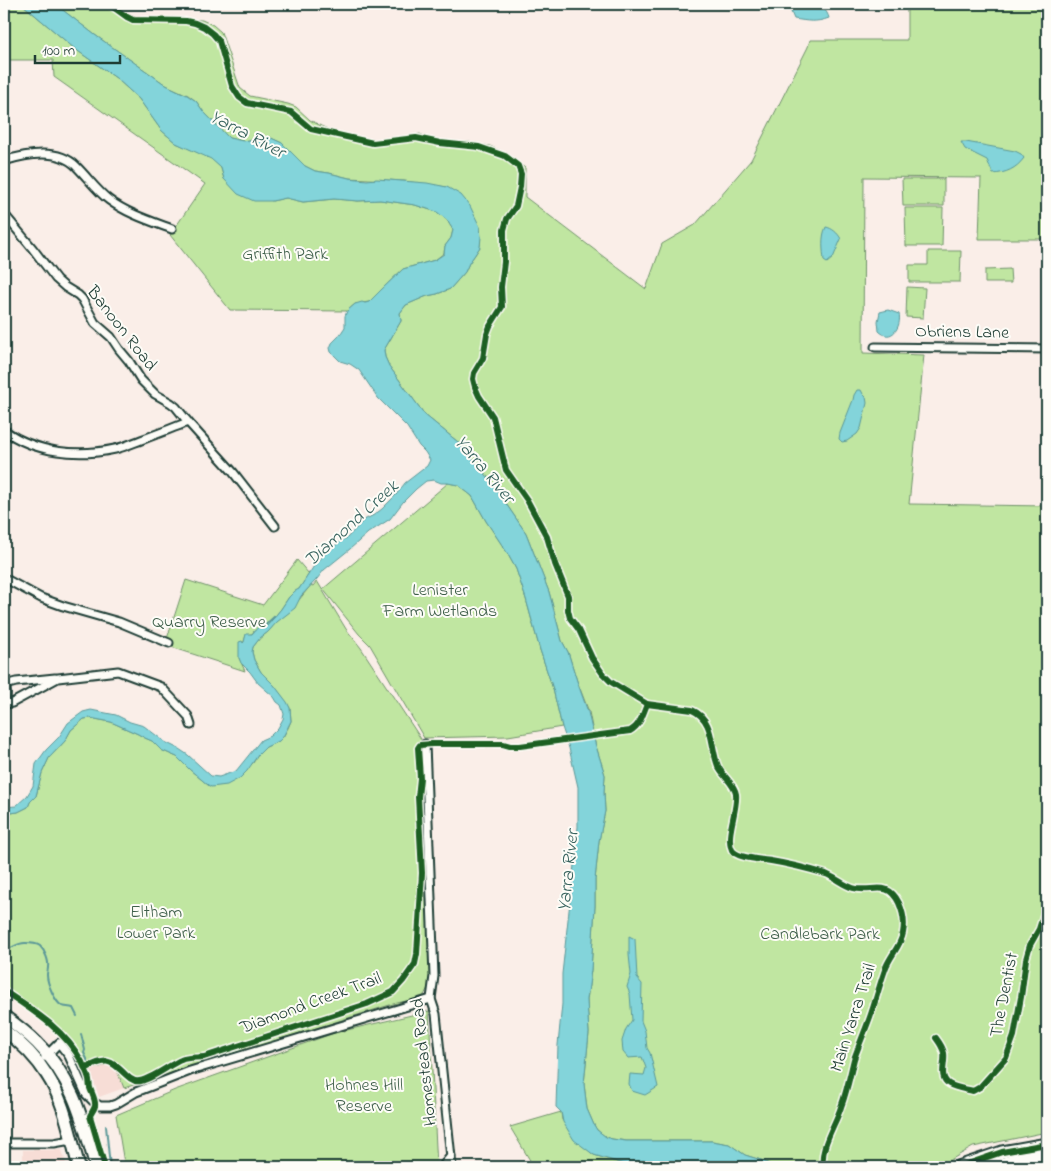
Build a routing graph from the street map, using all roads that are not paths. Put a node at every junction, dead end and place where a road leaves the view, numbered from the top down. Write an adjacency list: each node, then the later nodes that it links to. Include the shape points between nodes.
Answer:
1 (4, 161): 3 (street, via 30,155 59,156 76,165 98,191 115,204)
2 (4, 214): 6 (street, Banoon Road, via 56,279 78,294 97,326 108,333 141,380 155,394 172,403)
3 (172, 229)
4 (875, 347): 5 (street, Obriens Lane)
5 (1047, 349)
6 (188, 422): 7 (street, via 117,449 95,453 34,447); 8 (street, Banoon Road)
7 (4, 430)
8 (275, 526)
9 (4, 578): 10 (street, via 41,598 119,622)
10 (169, 643)
11 (58, 678): 12 (street); 13 (street); 14 (street, via 122,672 161,687 188,716)
12 (4, 684): 13 (street, via 7,693)
13 (4, 705)
14 (191, 725)
15 (426, 744): 16 (street, Homestead Road, via 434,976)
16 (431, 999): 19 (street, via 190,1071 110,1106 100,1106 90,1099 59,1043); 25 (street, Homestead Road, via 436,1014)
17 (4, 1016): 19 (main road)
18 (4, 1030): 20 (main road)
19 (47, 1054): 20 (street, via 42,1060); 27 (main road, via 75,1099)
20 (43, 1068): 21 (main road, via 60,1101)
21 (71, 1140): 22 (street); 26 (main road)
22 (4, 1143)
23 (1047, 1144): 30 (main road, via 1002,1152)
24 (1047, 1154): 31 (main road)
25 (451, 1156): 28 (street); 29 (street, Homestead Road)
26 (79, 1167)
27 (96, 1167)
28 (442, 1167)
29 (452, 1167)
30 (958, 1167)
31 (987, 1167)

